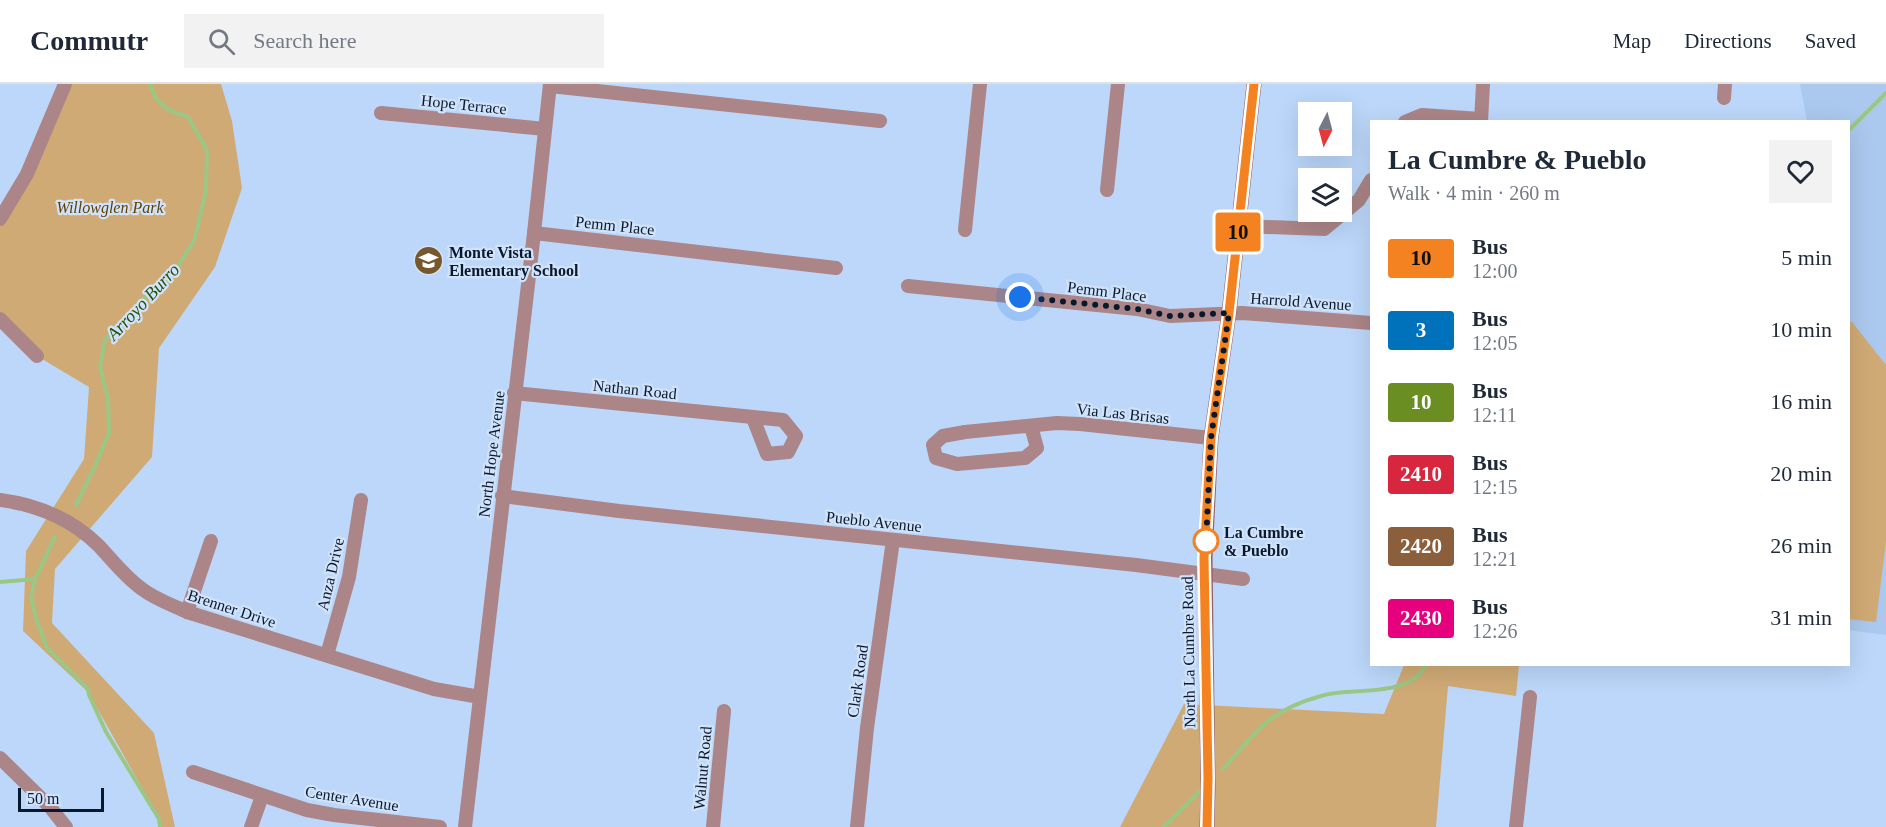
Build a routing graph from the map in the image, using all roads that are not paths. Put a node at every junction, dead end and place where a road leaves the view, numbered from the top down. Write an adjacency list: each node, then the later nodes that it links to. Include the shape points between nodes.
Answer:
1 (64, 84): 14 (street, via 27,174)
2 (980, 84): 16 (street)
3 (1118, 84): 13 (street)
4 (1254, 84): 15 (street, North La Cumbre Road)
5 (1483, 84): 9 (street)
6 (550, 85): 10 (street); 11 (street, North Hope Avenue)
7 (381, 113): 11 (street, Hope Terrace)
8 (1411, 120): 9 (street, via 1422,116)
9 (1480, 120)
10 (880, 121)
11 (544, 129): 17 (street, North Hope Avenue)
12 (1370, 182): 15 (street, via 1359,200 1324,229)
13 (1107, 190)
14 (0, 219)
15 (1239, 226): 20 (street, North La Cumbre Road)
16 (965, 230)
17 (534, 232): 18 (street, Pemm Place); 24 (street, North Hope Avenue)
18 (836, 268)
19 (908, 286): 20 (street, Pemm Place, via 1137,309 1170,316)
20 (1229, 313): 22 (street, Harrold Avenue); 27 (street, North La Cumbre Road)
21 (0, 320): 23 (street)
22 (1370, 323)
23 (37, 356)
24 (514, 393): 25 (street, Nathan Road); 28 (street, North Hope Avenue)
25 (753, 418)
26 (1031, 426): 26 (street, Via Las Brisas, via 943,436 933,445 936,458 957,464 1025,458 1037,448); 27 (street, Via Las Brisas, via 1080,424)
27 (1211, 438): 33 (street, North La Cumbre Road)
28 (502, 496): 31 (street, Pueblo Avenue); 37 (street, North Hope Avenue)
29 (0, 500): 35 (street, Brenner Drive, via 31,506 69,522 142,590)
30 (361, 500): 36 (street, Anza Drive, via 349,577)
31 (892, 540): 33 (street, Pueblo Avenue); 48 (street, Clark Road)
32 (211, 541): 35 (street)
33 (1205, 575): 34 (street, Pueblo Avenue); 49 (street, North La Cumbre Road)
34 (1242, 579)
35 (187, 612): 36 (street, Brenner Drive)
36 (327, 655): 37 (street, Brenner Drive, via 434,689)
37 (480, 697): 46 (street, North Hope Avenue)
38 (1530, 697): 50 (street)
39 (724, 711): 47 (street, Walnut Road)
40 (0, 758): 43 (street)
41 (193, 772): 42 (street, Center Avenue)
42 (262, 796): 44 (street); 45 (street, Center Avenue, via 334,815)
43 (66, 827)
44 (251, 827)
45 (440, 827)
46 (465, 827)
47 (713, 827)
48 (857, 827)
49 (1207, 827)
50 (1516, 827)

